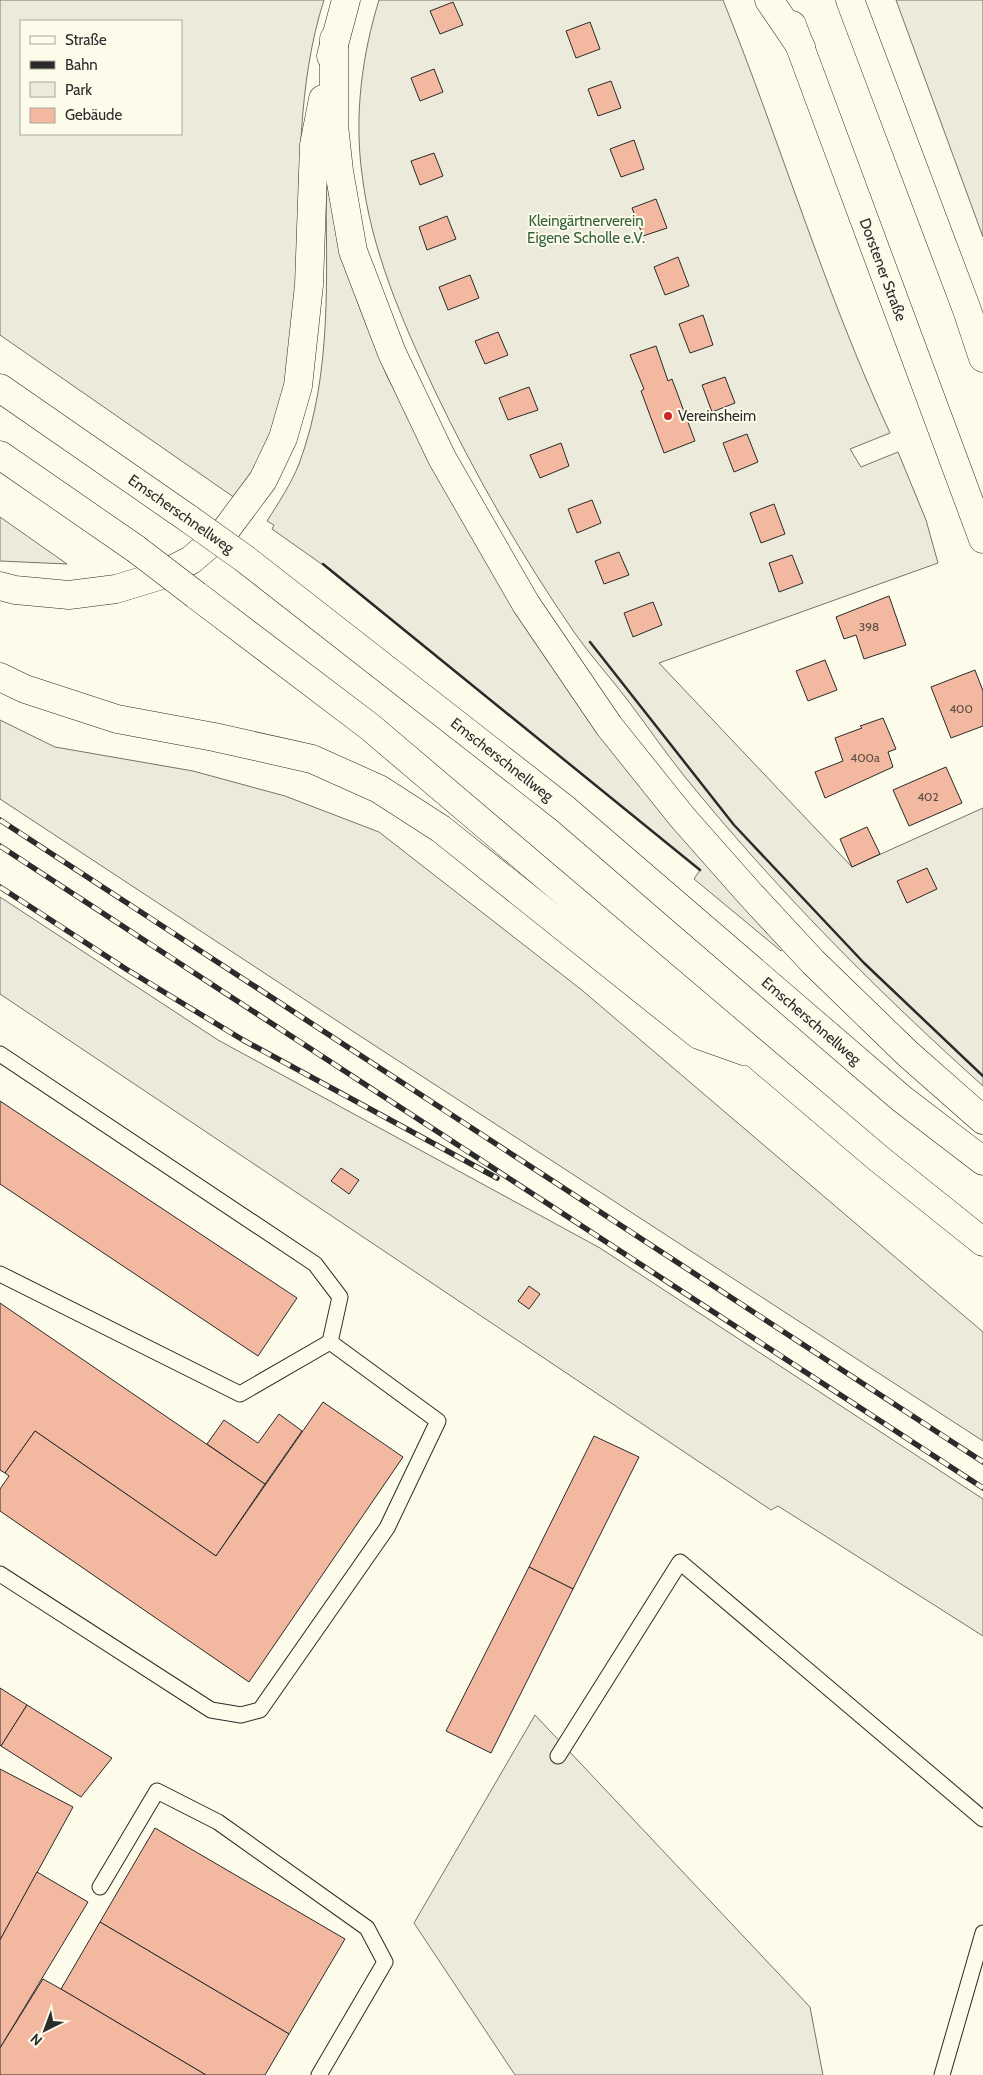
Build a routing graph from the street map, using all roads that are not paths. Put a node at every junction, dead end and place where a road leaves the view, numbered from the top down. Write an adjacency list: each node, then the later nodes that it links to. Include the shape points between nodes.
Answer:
1 (346, 0): 5 (main road)
2 (769, 0): 6 (main road)
3 (783, 0): 6 (main road, Dorstener Straße)
4 (850, 0): 7 (main road)
5 (334, 40): 11 (main road, via 314,145 309,285 298,386 283,438 263,480 225,531 191,560 162,575 116,589 69,595); 15 (main road, via 334,125 353,251 392,353 438,450 526,604 610,726 744,887 813,962 908,1054)
6 (801, 47): 10 (main road, Dorstener Straße)
7 (983, 358)
8 (0, 388): 16 (main road, Emscherschnellweg, bridge, via 246,559 564,809 902,1099)
9 (0, 455): 14 (main road, bridge, via 136,549 370,727)
10 (983, 539)
11 (0, 586)
12 (0, 677): 14 (main road, via 24,689 116,719 312,759 379,790 441,829 699,1035)
13 (0, 1054): 19 (lane, via 315,1264 340,1297)
14 (762, 1058): 17 (main road, via 878,1158)
15 (983, 1120)
16 (983, 1161)
17 (983, 1242)
18 (0, 1274): 19 (lane, via 240,1394)
19 (330, 1342): 20 (lane, via 438,1421 387,1528 260,1710 240,1715 211,1710)
20 (0, 1574)
21 (558, 1756): 22 (lane, via 680,1562)
22 (983, 1819)
23 (100, 1887): 25 (lane, via 157,1791 218,1822 367,1928 385,1962)
24 (983, 1933): 26 (lane)
25 (319, 2075)
26 (942, 2075)

